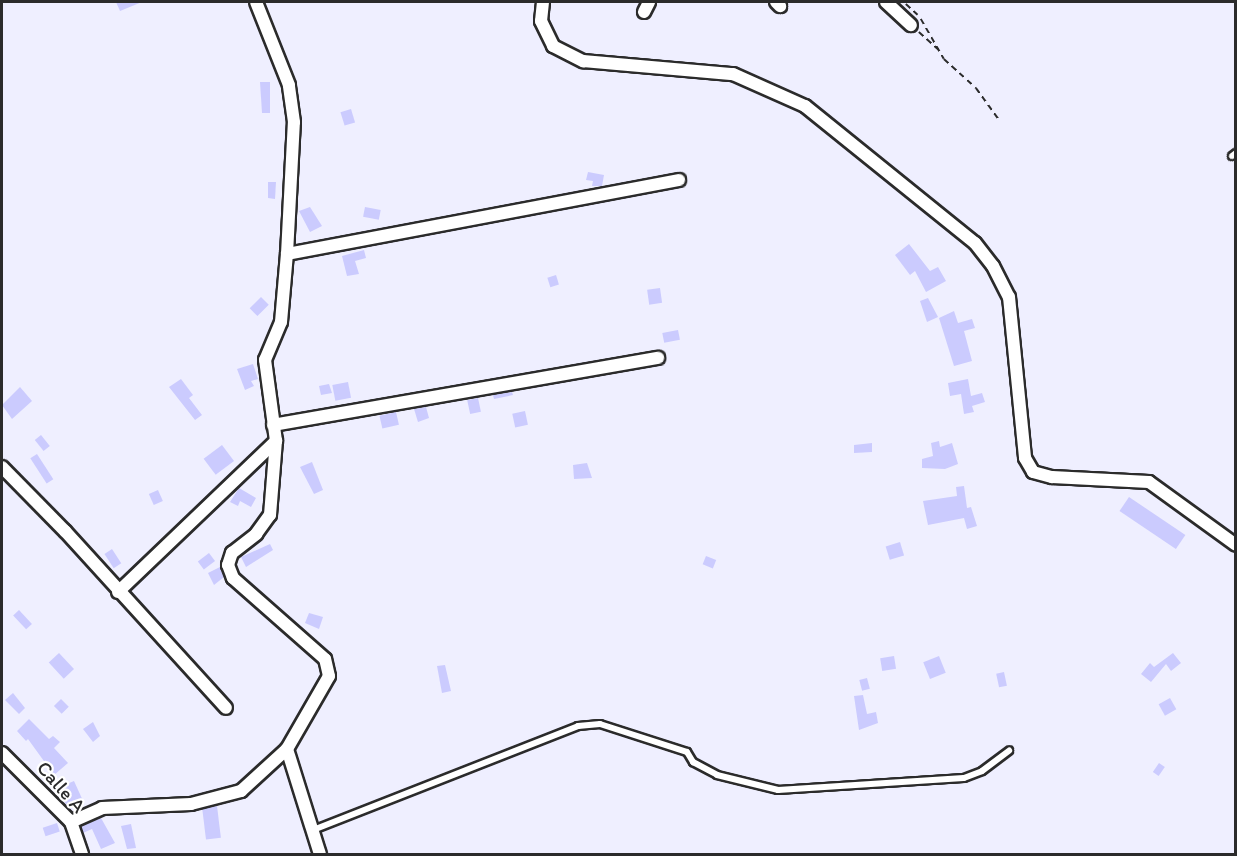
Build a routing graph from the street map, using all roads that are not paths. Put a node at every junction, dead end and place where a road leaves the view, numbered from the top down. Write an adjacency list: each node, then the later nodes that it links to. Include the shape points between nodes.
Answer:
1 (256, 2): 6 (street, via 289,85 294,122)
2 (543, 2): 11 (street, via 541,21 553,46 583,61 733,74 805,106 975,243 993,266 1009,297 1025,458 1033,472 1052,477 1149,482)
3 (886, 2): 4 (street)
4 (911, 26)
5 (680, 180): 6 (street)
6 (287, 254): 8 (street, via 281,322 265,360)
7 (658, 358): 8 (street)
8 (273, 425): 9 (street)
9 (276, 441): 12 (street); 14 (street, via 270,515 256,534 232,553 228,565 233,578 329,665 329,676)
10 (2, 467): 12 (street)
11 (1236, 544)
12 (118, 592): 13 (street)
13 (226, 708)
14 (288, 749): 17 (street, via 241,791 191,804 102,808); 18 (street)
15 (1009, 751): 18 (lane, via 982,771 964,778 778,790 717,775 693,762 687,752 600,724 578,726)
16 (2, 753): 17 (street, Calle A)
17 (71, 822): 19 (street, Calle A)
18 (310, 831): 20 (street)
19 (82, 855)
20 (320, 855)

